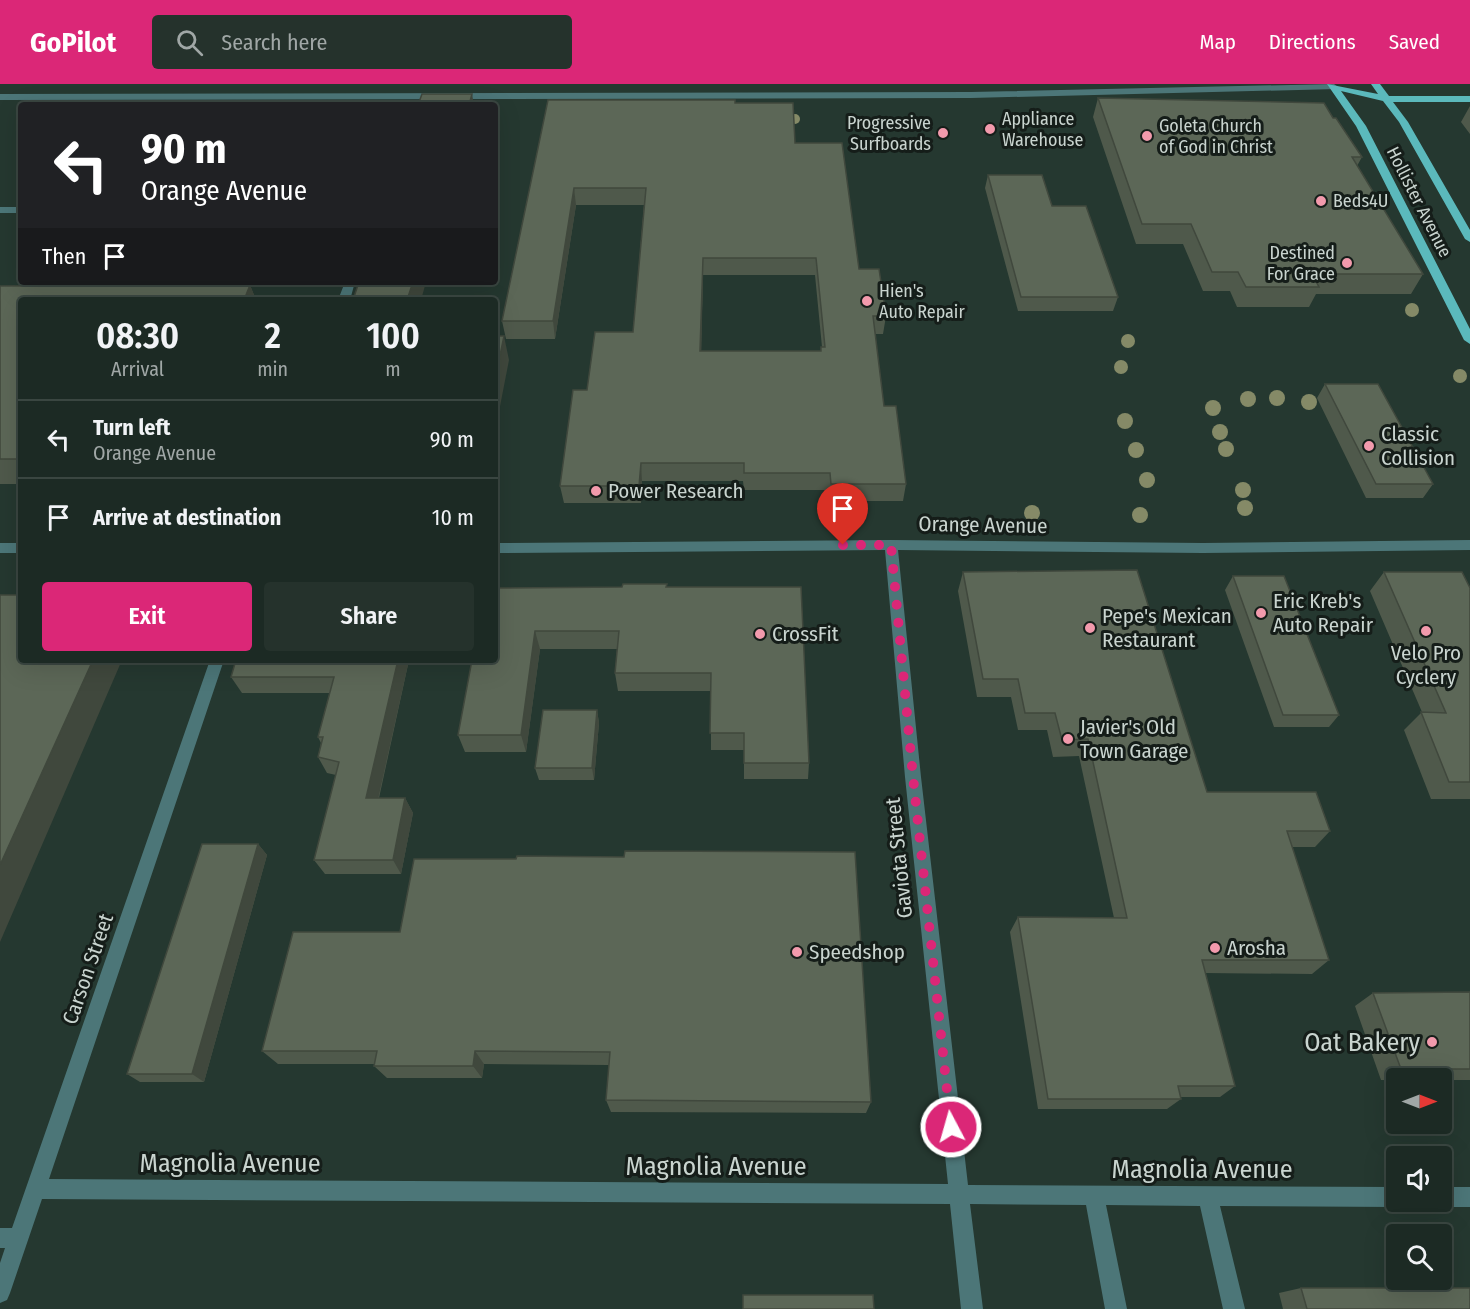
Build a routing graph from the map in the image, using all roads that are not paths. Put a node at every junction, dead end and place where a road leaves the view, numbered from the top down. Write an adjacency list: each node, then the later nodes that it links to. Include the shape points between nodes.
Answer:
1 (1376, 84): 4 (main road, Hollister Avenue)
2 (1336, 85): 4 (main road); 6 (street, via 994,94); 10 (main road, Hollister Avenue, via 1361,126)
3 (0, 97): 6 (street)
4 (1386, 99): 5 (main road); 9 (main road, Hollister Avenue)
5 (1470, 99)
6 (415, 100)
7 (0, 210): 8 (street)
8 (18, 210)
9 (1470, 239)
10 (1470, 340)
11 (891, 545): 12 (street, Orange Avenue); 15 (street, Orange Avenue); 18 (street, Gaviota Street)
12 (1470, 545)
13 (0, 548): 14 (street)
14 (18, 548)
15 (498, 548)
16 (216, 663): 17 (street, Carson Street)
17 (36, 1189): 18 (street, Magnolia Avenue); 24 (street, Carson Street)
18 (959, 1195): 19 (street, Magnolia Avenue); 26 (street, Gaviota Street)
19 (1094, 1196): 20 (street, Magnolia Avenue); 27 (street)
20 (1207, 1196): 21 (street, Magnolia Avenue); 28 (street)
21 (1386, 1197)
22 (1452, 1197): 23 (street)
23 (1470, 1197)
24 (9, 1238): 25 (street, Carson Street)
25 (0, 1293)
26 (972, 1309)
27 (1116, 1309)
28 (1234, 1309)

